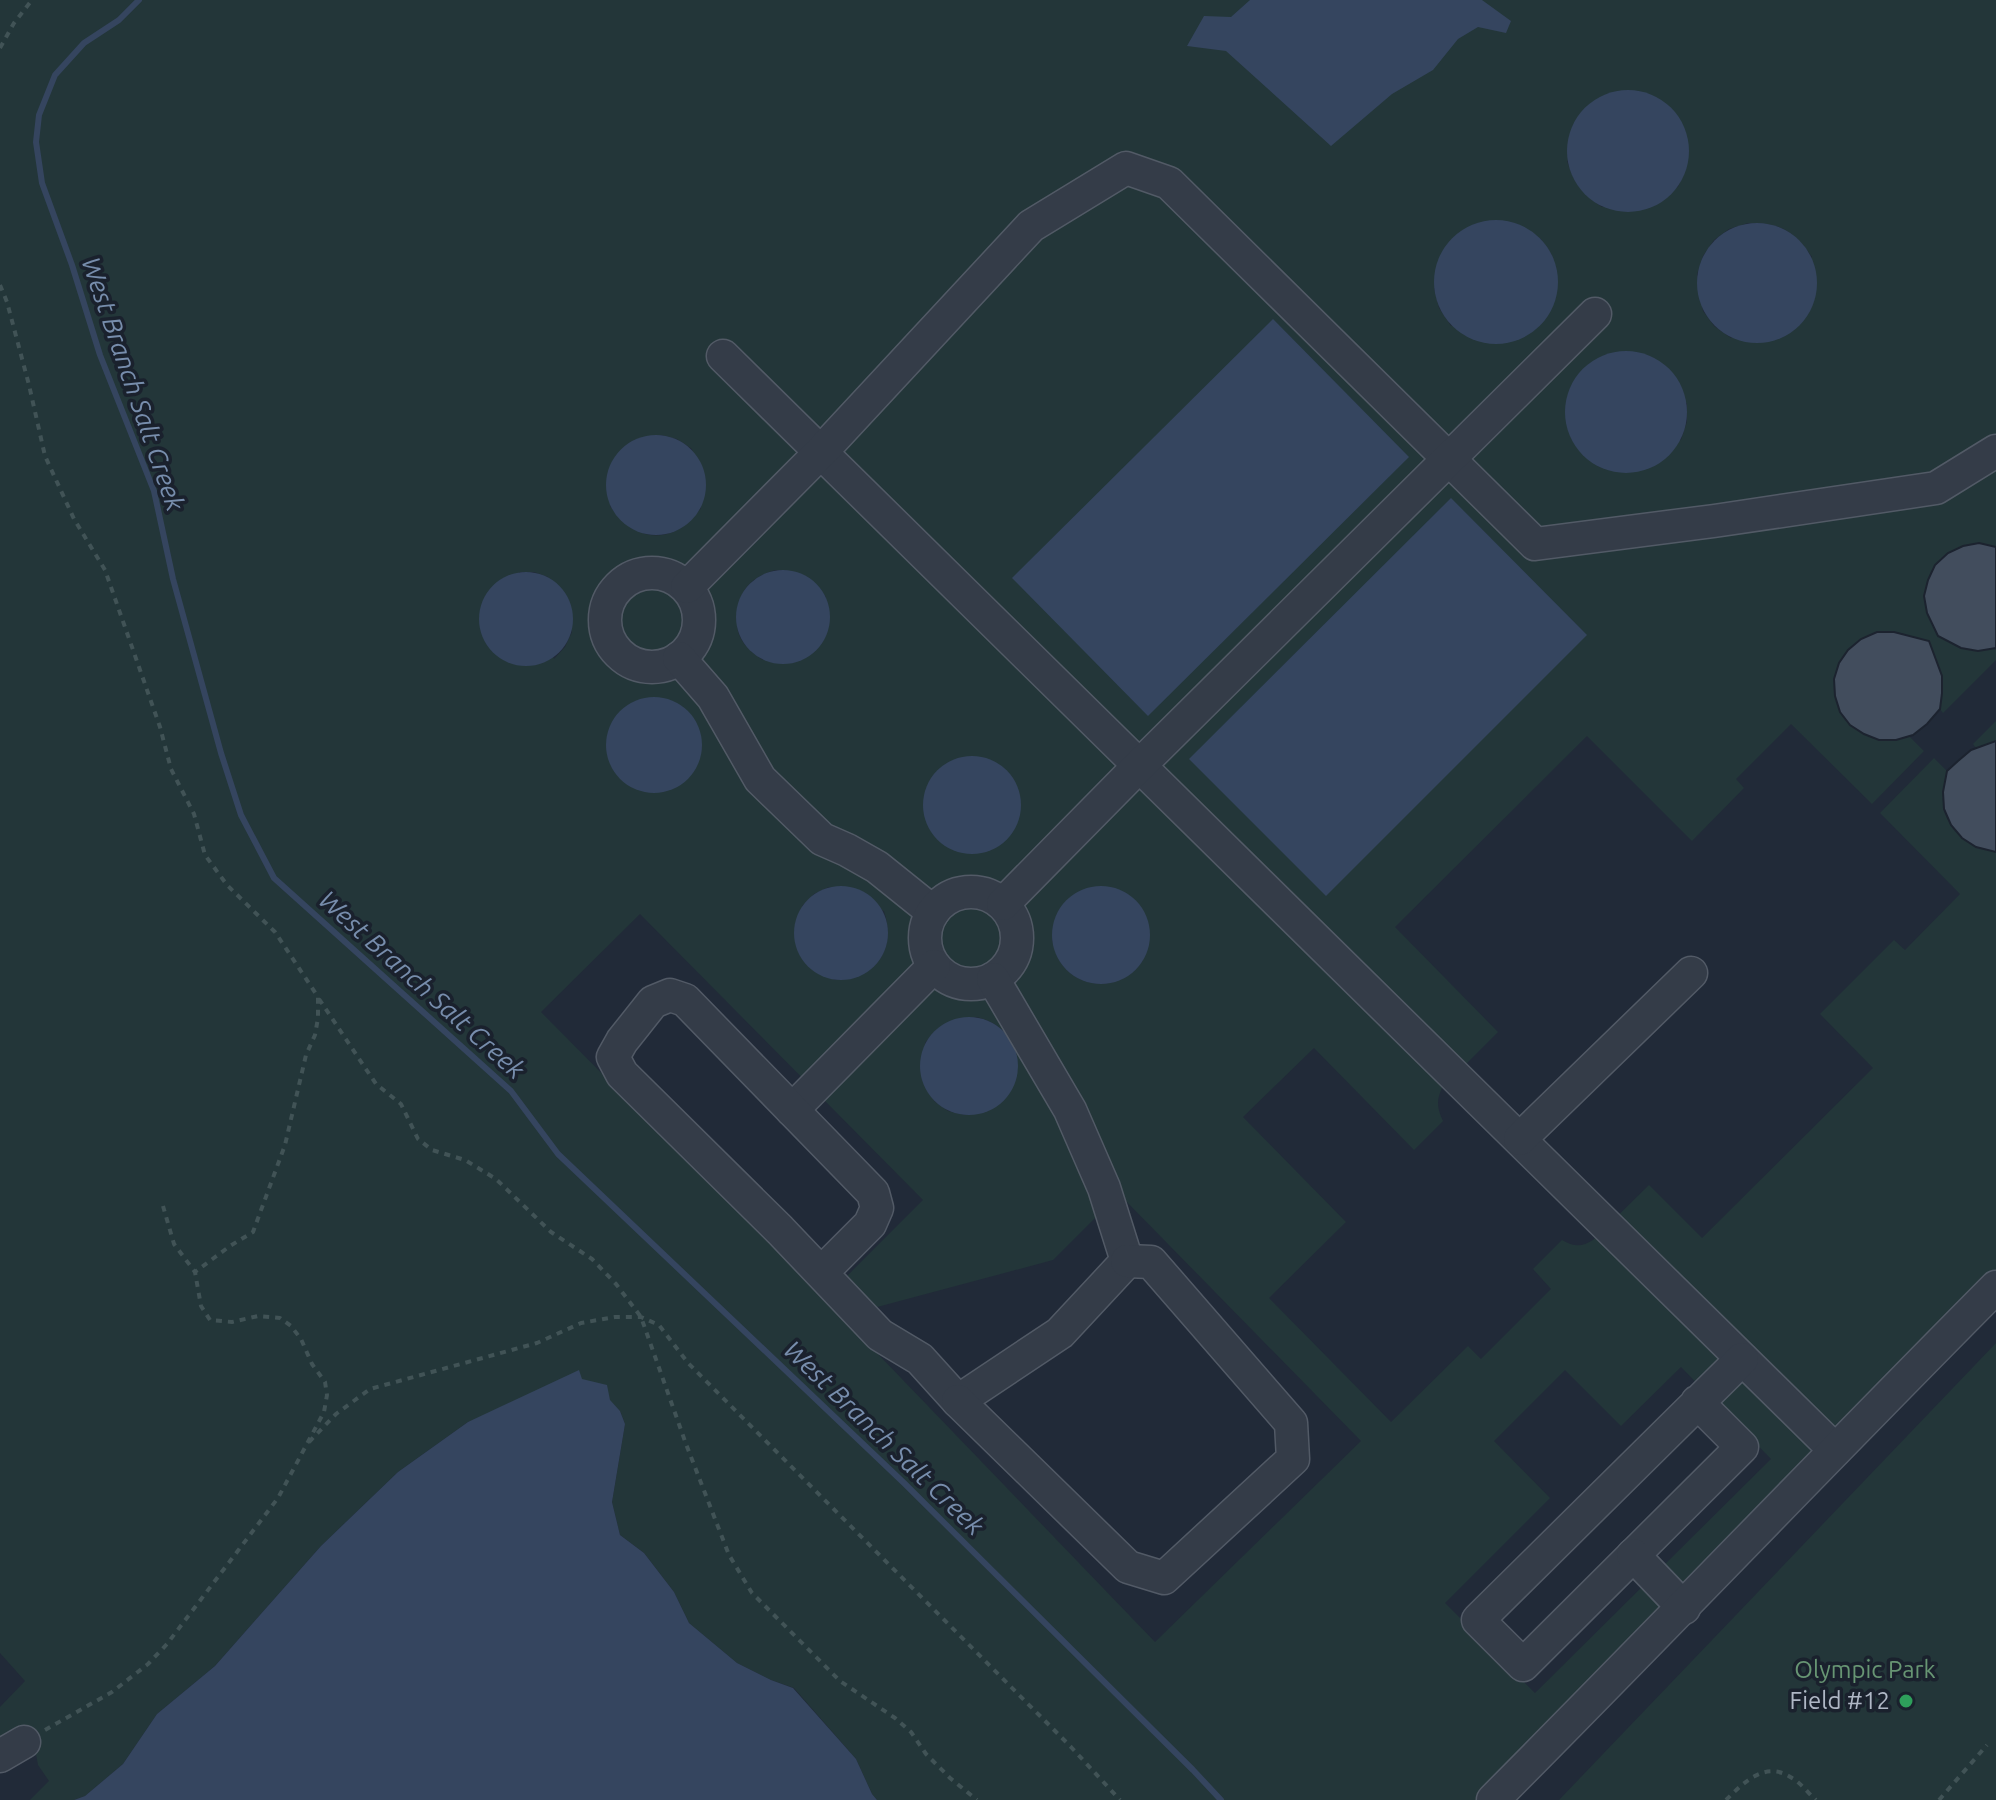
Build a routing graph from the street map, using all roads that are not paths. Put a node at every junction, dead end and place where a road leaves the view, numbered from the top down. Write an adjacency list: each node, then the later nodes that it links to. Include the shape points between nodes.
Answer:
1 (1595, 314): 5 (street)
2 (723, 356): 4 (street)
3 (1996, 451): 5 (street, via 1936,488 1535,544)
4 (821, 452): 5 (street, via 1031,226 1126,168 1169,183); 6 (street); 8 (street)
5 (1449, 459): 8 (street)
6 (687, 587): 7 (street, via 699,616 698,632); 7 (street, via 659,573 628,579 616,589 605,617 613,645 636,664 666,665)
7 (679, 658): 10 (street, via 713,697 760,779 822,839 877,867)
8 (1140, 765): 9 (street); 15 (street)
9 (1003, 904): 10 (street, via 989,895 958,893); 13 (street, via 1017,929 1017,944 1005,970)
10 (933, 912): 11 (street, via 925,942)
11 (934, 966): 13 (street, via 964,984); 14 (street)
12 (1691, 973): 15 (street)
13 (993, 979): 16 (street, via 1070,1110 1104,1188)
14 (792, 1110): 17 (street, via 873,1193 877,1208 870,1224); 17 (street, via 685,1000 670,995 653,1002 613,1057 622,1074)
15 (1520, 1139): 19 (street)
16 (1127, 1261): 20 (street, via 1060,1333); 20 (street, via 1151,1262 1291,1423 1293,1459 1164,1578 1128,1567)
17 (821, 1273): 20 (street, via 880,1335 920,1359)
18 (1996, 1287): 22 (street)
19 (1742, 1359): 21 (street); 22 (street)
20 (958, 1401)
21 (1697, 1402): 23 (street, via 1742,1447); 23 (street, via 1478,1620 1523,1665)
22 (1835, 1450): 24 (street)
23 (1633, 1555): 24 (street)
24 (1684, 1608): 25 (street)
25 (1493, 1800)

